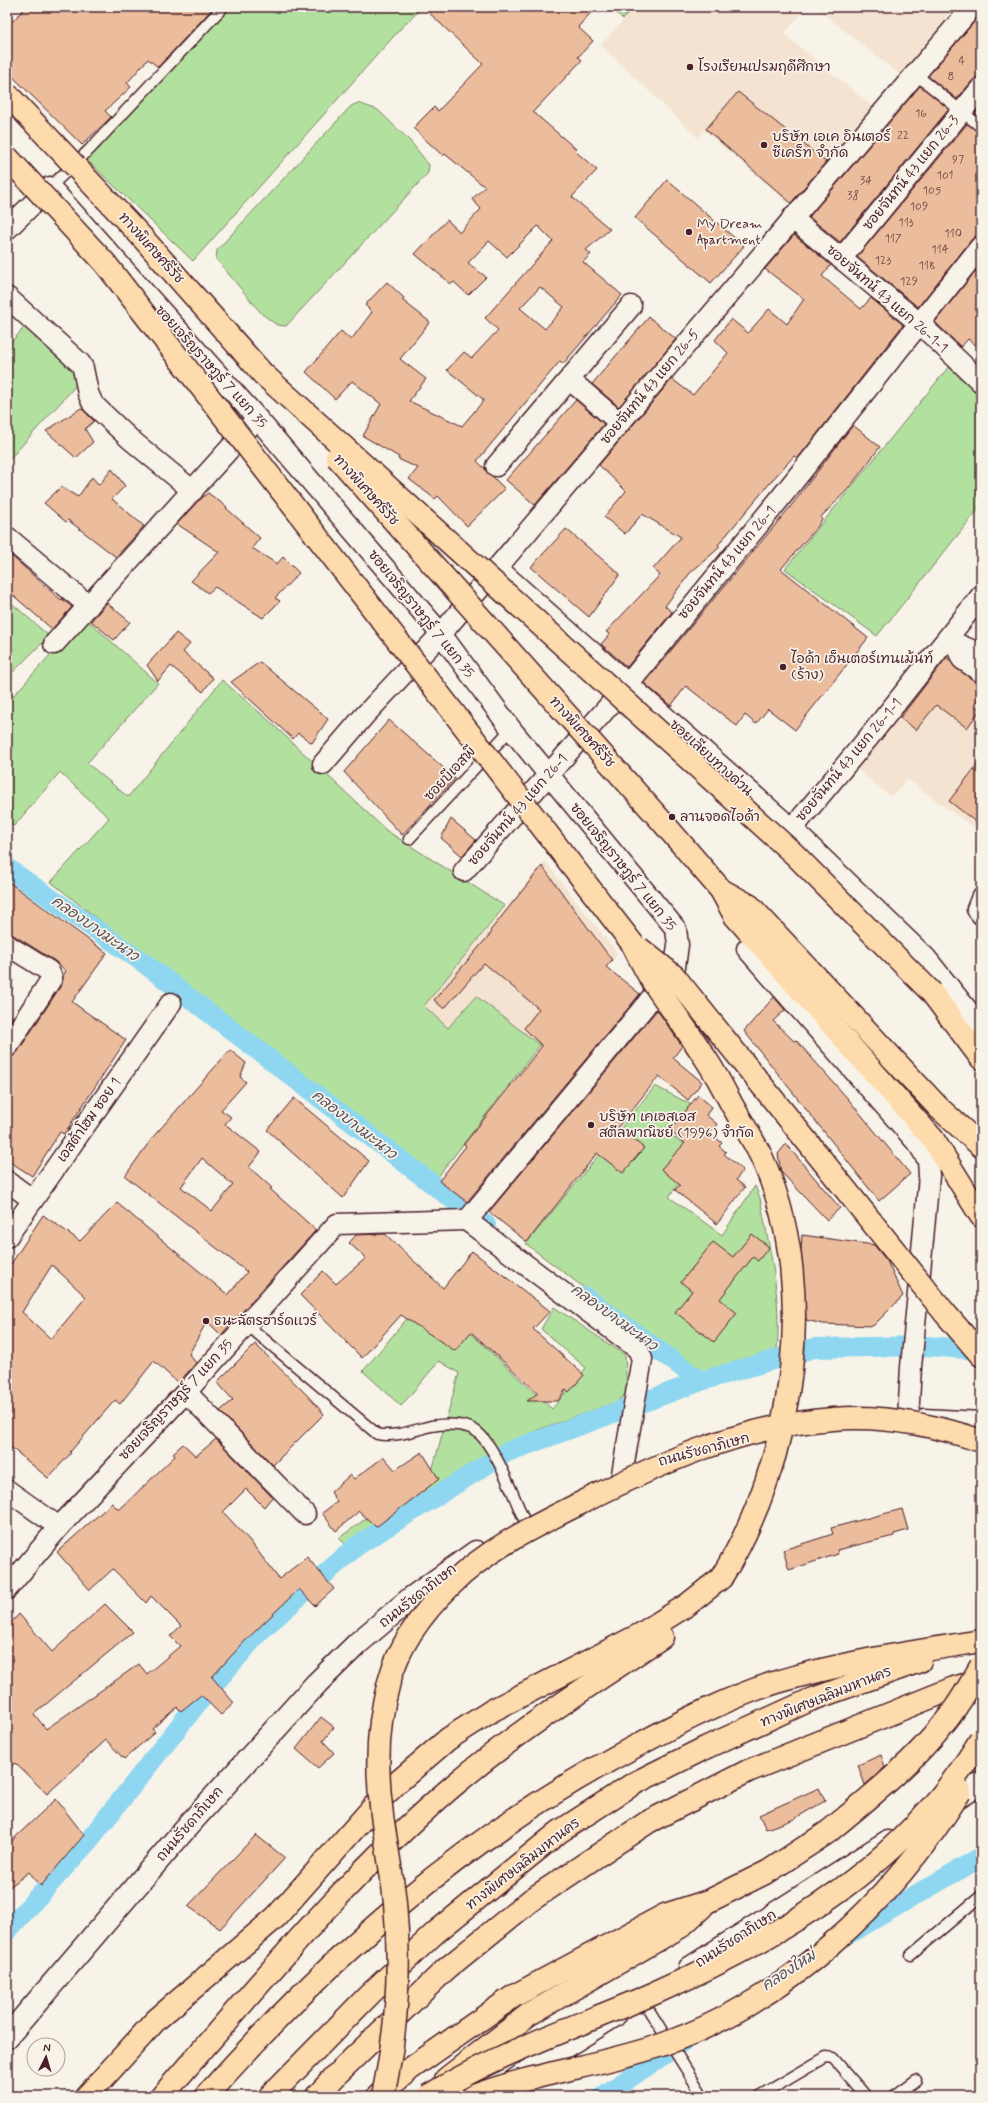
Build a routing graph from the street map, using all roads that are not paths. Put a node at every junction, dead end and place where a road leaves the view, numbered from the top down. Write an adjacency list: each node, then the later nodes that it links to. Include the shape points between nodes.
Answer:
1 (223, 7): 9 (lane, via 90,149)
2 (972, 7): 3 (street, ซอยจันทน์ 43 แยก 26-5)
3 (914, 73): 6 (lane); 10 (street, ซอยจันทน์ 43 แยก 26-5)
4 (981, 88): 6 (street, ซอยจันทน์ 43 แยก 26-3)
5 (7, 94): 17 (highway, ทางพิเศษศรีรัช, bridge, via 141,236)
6 (962, 112): 7 (lane); 13 (street, ซอยจันทน์ 43 แยก 26-3)
7 (981, 127)
8 (7, 157): 43 (highway, bridge, via 105,263)
9 (50, 187): 11 (street); 20 (street, ซอยเจริญราษฎร์ 7 แยก 35)
10 (792, 218): 13 (street, ซอยจันทน์ 43 แยก 26-1-1); 21 (street, ซอยจันทน์ 43 แยก 26-5)
11 (7, 229)
12 (981, 246): 16 (street, ซอยจันทน์ 43 แยก 26-1)
13 (841, 259): 16 (street, ซอยจันทน์ 43 แยก 26-1-1)
14 (7, 297): 23 (street, via 80,363 93,404)
15 (631, 306): 18 (street)
16 (919, 323): 19 (street, ซอยจันทน์ 43 แยก 26-1-1); 33 (street, ซอยจันทน์ 43 แยก 26-1)
17 (263, 374): 40 (highway, ทางพิเศษศรีรัช, bridge); 49 (highway, bridge, via 794,854 932,993)
18 (570, 380): 21 (street); 22 (street)
19 (981, 382)
20 (257, 418): 23 (street); 28 (street, ซอยเจริญราษฎร์ 7 แยก 35)
21 (620, 423): 25 (street, ซอยจันทน์ 43 แยก 26-5)
22 (496, 466)
23 (193, 492): 27 (street)
24 (7, 537): 27 (street)
25 (498, 568): 28 (street, ซอยจันทน์ 43 แยก 26-5); 33 (street, ซอยเลียบทางด่วน)
26 (981, 596): 29 (street, ซอยจันทน์ 43 แยก 26-1-1)
27 (89, 606): 30 (street)
28 (441, 634): 34 (street, ซอยเจริญราษฎร์ 7 แยก 35); 35 (street, ซอยจันทน์ 43 แยก 26-5)
29 (952, 642): 31 (street); 32 (street, via 962,659); 37 (street, ซอยจันทน์ 43 แยก 26-1-1)
30 (54, 644)
31 (981, 654)
32 (981, 672)
33 (628, 684): 36 (street, ซอยจันทน์ 43 แยก 26-1); 37 (street, ซอยเลียบทางด่วน)
34 (511, 729): 36 (street, ซอยเจริญราษฎร์ 7 แยก 35); 38 (lane, ซอยบีเอสพี)
35 (323, 764)
36 (548, 775): 39 (street, ซอยจันทน์ 43 แยก 26-1); 53 (street, ซอยเจริญราษฎร์ 7 แยก 35, via 676,929 678,945 675,967)
37 (792, 829): 47 (street, ซอยเลียบทางด่วน, via 926,958)
38 (409, 839)
39 (464, 871)
40 (721, 890): 50 (highway, via 750,906 939,1108); 54 (highway, via 735,916 933,1138)
41 (981, 899): 42 (street, via 977,909)
42 (981, 914)
43 (632, 943): 57 (highway, bridge, via 674,976); 67 (highway, bridge, via 654,984 707,1061 760,1156 775,1191 785,1228 792,1279 793,1327 786,1401 772,1465 758,1506)
44 (7, 945): 48 (street, via 49,971 52,978)
45 (747, 949): 59 (street, via 919,1145 928,1160 929,1176)
46 (171, 1003): 52 (street, เอสต้าโฮม ซอย 1)
47 (981, 1027)
48 (7, 1047)
49 (981, 1058)
50 (981, 1146)
51 (7, 1181): 52 (street)
52 (33, 1200): 55 (street, เอสต้าโฮม ซอย 1)
53 (471, 1215): 56 (street, ซอยเจริญราษฎร์ 7 แยก 35, via 337,1224); 62 (street, via 638,1349 642,1359)
54 (981, 1216)
55 (7, 1237)
56 (246, 1324): 58 (street, ซอยเจริญราษฎร์ 7 แยก 35); 65 (lane, via 377,1434 391,1435 437,1425 464,1426 475,1430 488,1443)
57 (981, 1355)
58 (186, 1392): 64 (street); 66 (street, ซอยเจริญราษฎร์ 7 แยก 35)
59 (908, 1419): 60 (main road, ถนนรัชดาภิเษก); 62 (main road, ถนนรัชดาภิเษก, via 829,1424 723,1442)
60 (981, 1423)
61 (981, 1441): 87 (highway, bridge, via 925,1426 854,1418 797,1423 753,1433 665,1463 545,1520 478,1562 438,1598 406,1640 396,1662 389,1681 380,1729 379,1784 395,1902 398,1946 393,2042)
62 (622, 1474): 65 (main road, ถนนรัชดาภิเษก)
63 (7, 1490): 66 (street)
64 (305, 1514)
65 (525, 1522): 79 (main road, ถนนรัชดาภิเษก, via 479,1550 410,1599 358,1643 317,1683 190,1824)
66 (60, 1526): 68 (street, ซอยเจริญราษฎร์ 7 แยก 35)
67 (721, 1578): 81 (highway, via 652,1628 470,1723 430,1753 376,1804 276,1917 156,2020); 82 (highway, bridge, via 703,1602 681,1623 525,1729 409,1825 332,1903)
68 (7, 1589)
69 (981, 1642): 83 (highway, via 888,1656 824,1669 775,1683 715,1707 607,1761 508,1821 432,1878 368,1931 269,2025); 84 (highway, ทางพิเศษเฉลิมมหานคร, via 898,1668 810,1700 633,1784 559,1832 435,1933 370,1994)
70 (981, 1666): 76 (highway, bridge, via 945,1722 916,1755 876,1793 828,1832 769,1871 709,1901 665,1915)
71 (981, 1680): 85 (highway, via 954,1688 748,1771 648,1822 532,1900 445,1970)
72 (981, 1739): 89 (highway, bridge, via 946,1791 901,1841 845,1887 809,1911 756,1943 700,1972 537,2042 480,2068)
73 (981, 1756): 90 (highway, bridge, via 931,1836 880,1896 834,1942 778,1984 731,2013 675,2040 614,2060 540,2076)
74 (981, 1783): 78 (main road, ถนนรัชดาภิเษก)
75 (981, 1896): 77 (lane)
76 (614, 1954): 86 (highway, via 514,1996 410,2069); 88 (highway, via 528,2015)
77 (911, 1955)
78 (647, 2006): 91 (main road, ถนนรัชดาภิเษก, via 542,2061); 92 (lane)
79 (7, 2036)
80 (916, 2080): 95 (lane)
81 (87, 2096)
82 (162, 2096)
83 (206, 2096)
84 (270, 2096)
85 (317, 2096)
86 (378, 2096)
87 (383, 2096)
88 (424, 2096)
89 (428, 2096)
90 (474, 2096)
91 (493, 2096)
92 (703, 2096)
93 (760, 2096): 94 (lane, via 826,2058 832,2058)
94 (866, 2096)
95 (894, 2096)

